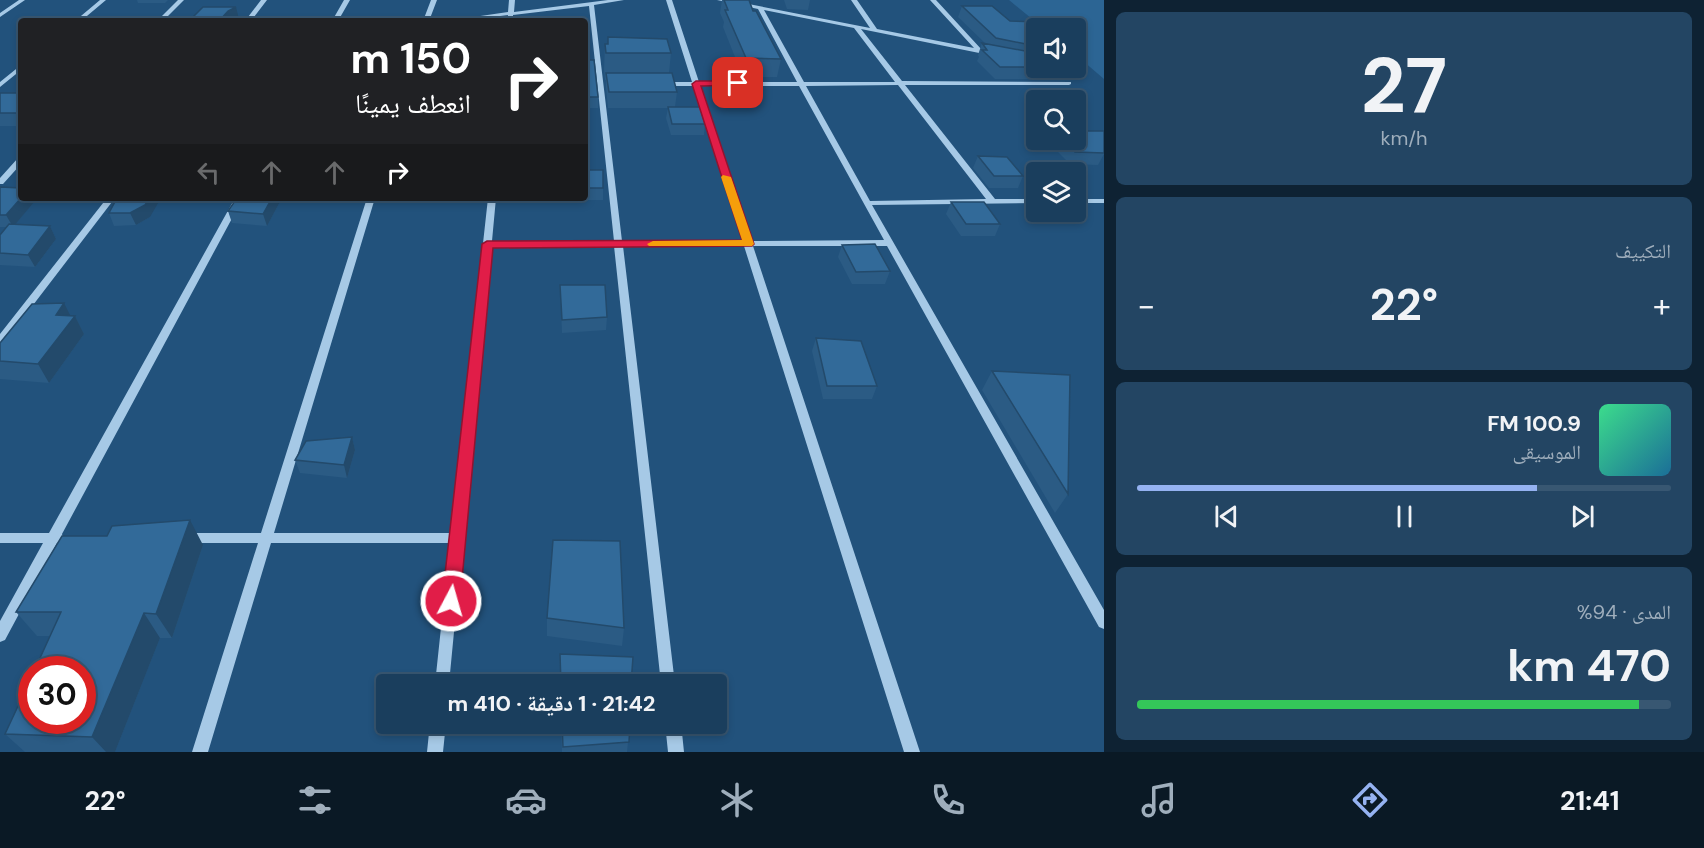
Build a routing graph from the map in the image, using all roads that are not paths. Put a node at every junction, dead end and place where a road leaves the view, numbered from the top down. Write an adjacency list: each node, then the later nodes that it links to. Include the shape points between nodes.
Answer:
1 (22, 0): 16 (street)
2 (103, 0): 17 (street)
3 (181, 0): 18 (street)
4 (264, 0): 19 (street)
5 (347, 0): 20 (street)
6 (434, 0): 21 (street)
7 (512, 0): 15 (street)
8 (621, 0): 13 (street)
9 (669, 0): 38 (street)
10 (720, 0): 14 (street)
11 (854, 0): 25 (street)
12 (933, 0): 26 (street)
13 (591, 4): 15 (street); 35 (street)
14 (760, 8): 24 (street); 32 (street)
15 (510, 14): 22 (street); 23 (street)
16 (0, 15)
17 (82, 18)
18 (163, 18)
19 (250, 18)
20 (337, 18)
21 (427, 18)
22 (475, 18)
23 (510, 18)
24 (856, 27): 25 (street); 33 (street)
25 (875, 31): 26 (street)
26 (980, 51): 27 (street)
27 (1003, 55)
28 (18, 70): 30 (street)
29 (18, 73): 30 (street)
30 (13, 74): 31 (street); 39 (street)
31 (0, 76)
32 (802, 83): 33 (street); 38 (street); 50 (street)
33 (900, 83): 34 (street); 46 (street)
34 (1070, 83)
35 (600, 84): 36 (street); 53 (street)
36 (612, 84)
37 (648, 84): 38 (street)
38 (696, 84): 54 (street)
39 (0, 85)
40 (18, 163): 41 (street)
41 (0, 182)
42 (109, 201): 55 (street)
43 (237, 201): 57 (street)
44 (370, 201): 59 (street)
45 (492, 201): 52 (street)
46 (992, 201): 47 (street); 50 (street)
47 (1026, 201)
48 (1086, 201): 49 (street)
49 (1104, 201)
50 (867, 204): 51 (street)
51 (891, 243): 54 (street); 61 (street)
52 (487, 244): 53 (street); 60 (street)
53 (619, 244): 54 (street); 64 (street)
54 (748, 244): 70 (street)
55 (0, 341)
56 (0, 538): 57 (street)
57 (59, 538): 62 (street)
58 (171, 538): 59 (street)
59 (266, 538): 60 (street); 67 (street)
60 (457, 538): 63 (street)
61 (1104, 623)
62 (0, 635)
63 (443, 674)
64 (667, 674)
65 (437, 734): 68 (street)
66 (674, 734): 69 (street)
67 (200, 752)
68 (435, 752)
69 (676, 752)
70 (912, 752)

